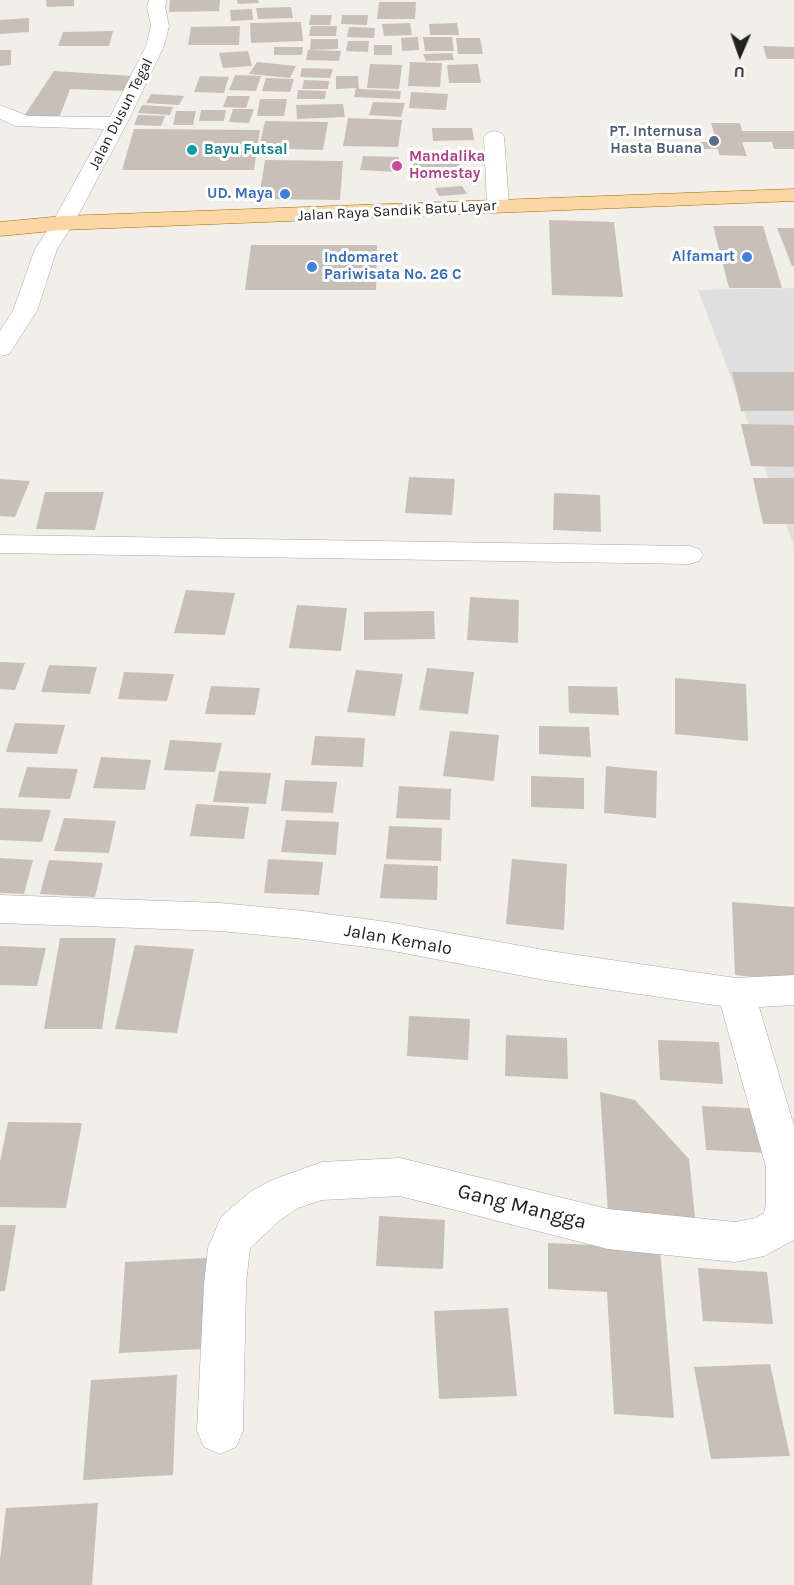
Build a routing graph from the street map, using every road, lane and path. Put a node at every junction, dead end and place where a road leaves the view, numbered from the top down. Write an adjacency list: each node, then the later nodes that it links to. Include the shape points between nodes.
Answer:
1 (158, 0): 3 (street, Jalan Dusun Tegal, via 159,36)
2 (0, 111): 3 (street, via 28,122)
3 (117, 123): 7 (street, Jalan Dusun Tegal)
4 (494, 137): 6 (street)
5 (794, 195): 6 (main road, Jalan Raya Sandik Batu Layar)
6 (498, 206): 7 (main road, Jalan Raya Sandik Batu Layar)
7 (63, 223): 8 (main road, Jalan Raya Sandik Batu Layar); 9 (street, via 46,249 25,311)
8 (0, 229)
9 (0, 349)
10 (0, 544): 11 (street)
11 (689, 555)
12 (0, 909): 14 (street, Jalan Kemalo, via 304,924)
13 (794, 990): 14 (street, Jalan Kemalo)
14 (736, 993): 15 (street, Gang Mangga, via 786,1167 787,1204 781,1225 764,1236 735,1242 608,1228 400,1177 322,1181 286,1193 236,1231 229,1248)
15 (220, 1431)

